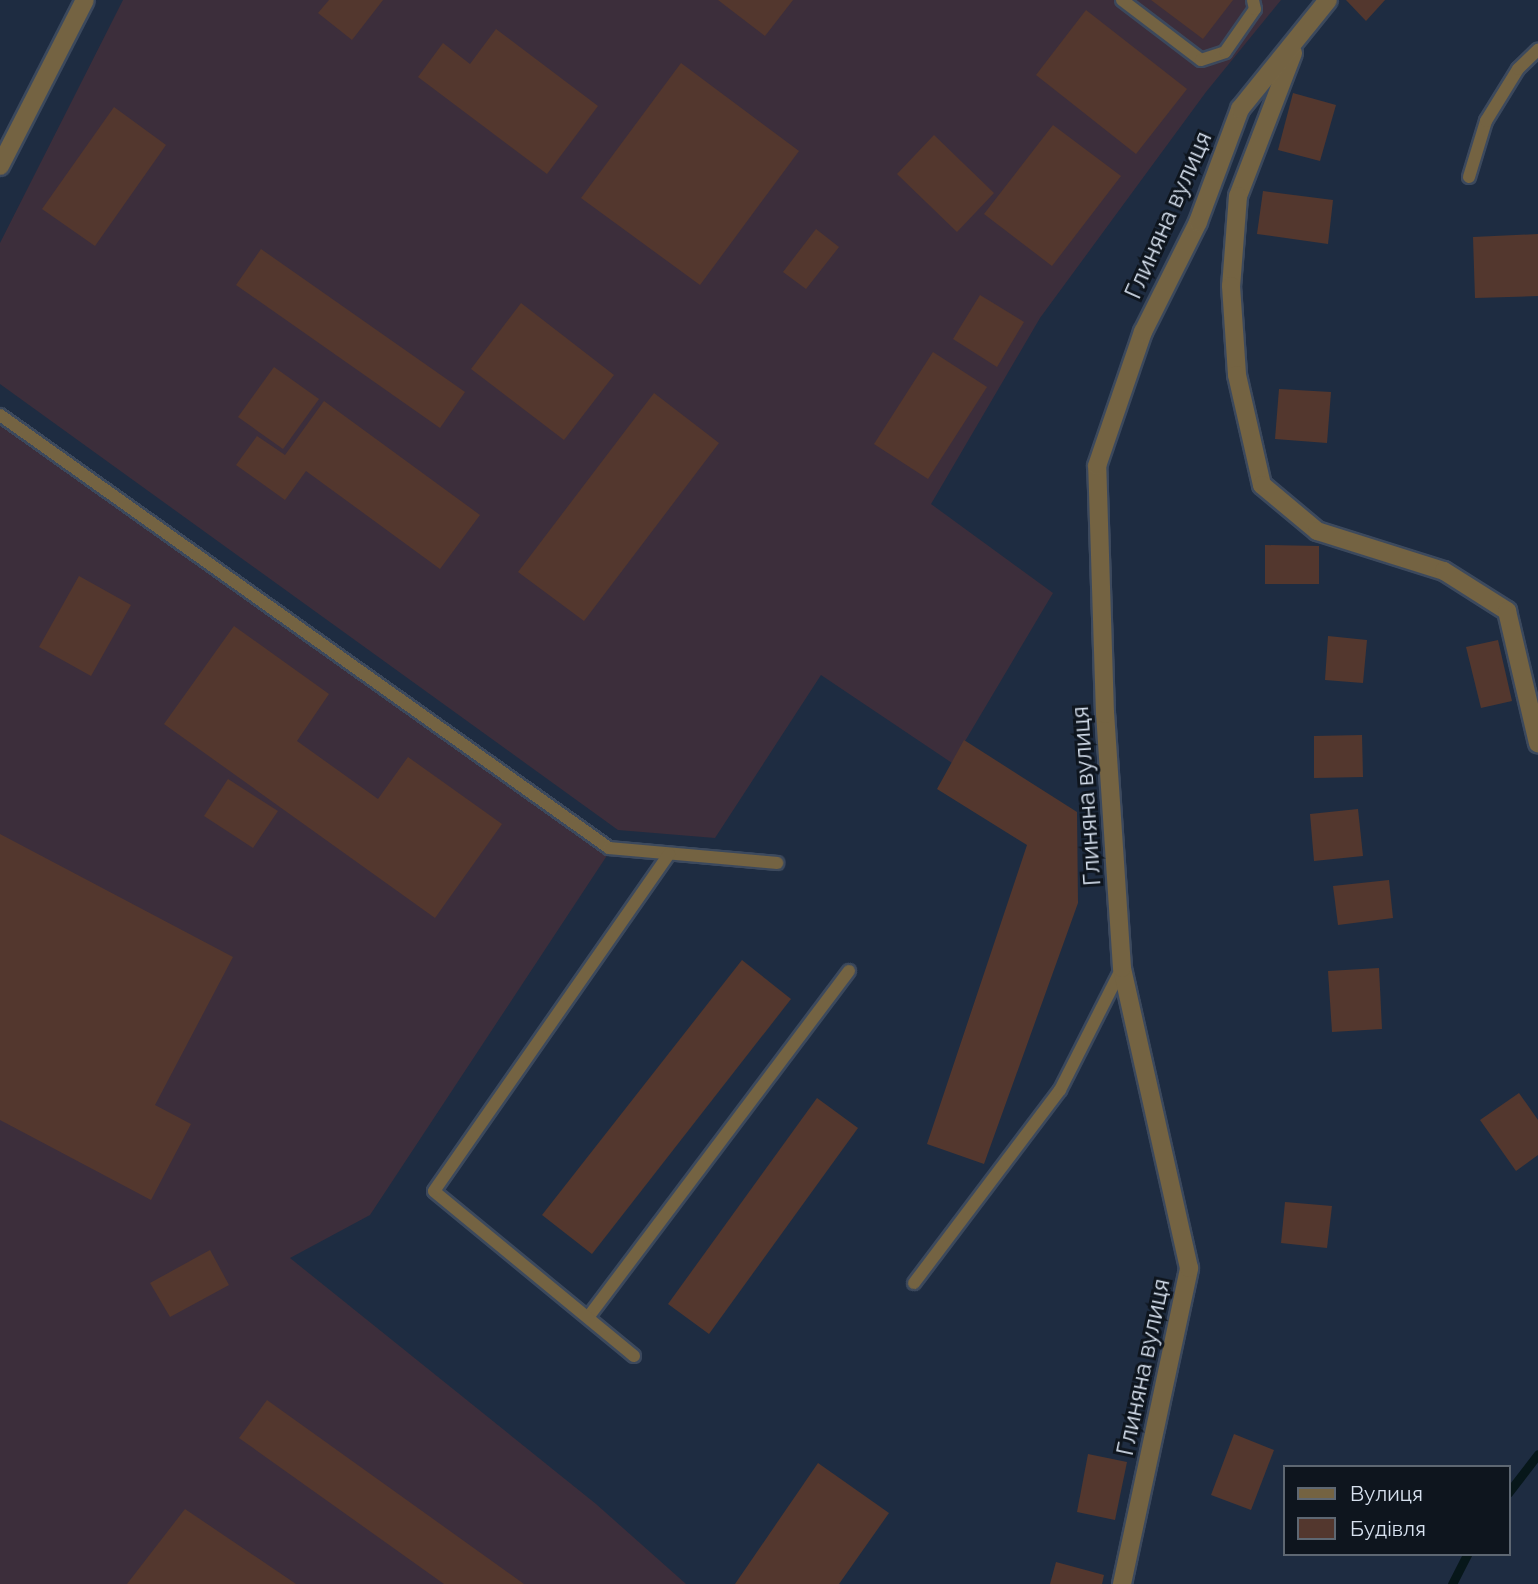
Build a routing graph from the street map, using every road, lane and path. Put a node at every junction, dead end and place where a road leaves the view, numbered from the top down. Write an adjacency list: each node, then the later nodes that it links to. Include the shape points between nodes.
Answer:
1 (85, 0): 7 (street)
2 (1122, 0): 3 (lane, via 1201,60 1225,52 1255,9)
3 (1254, 0)
4 (1328, 0): 5 (street, Глиняна вулиця)
5 (1298, 40): 10 (street, Глиняна вулиця, via 1238,196 1231,286 1237,375 1262,485 1317,531 1444,571 1507,611); 13 (street, Глиняна вулиця, via 1240,109 1198,222 1143,332 1097,466 1105,714)
6 (1538, 50): 8 (lane, via 1518,69 1486,121)
7 (0, 166)
8 (1469, 177)
9 (0, 415): 11 (lane, via 609,848)
10 (1538, 743)
11 (669, 854): 12 (lane); 16 (lane, via 434,1191)
12 (777, 863)
13 (1122, 968): 15 (lane, via 1060,1090); 18 (street, Глиняна вулиця, via 1189,1268)
14 (849, 971): 16 (lane)
15 (914, 1283)
16 (589, 1316): 17 (lane)
17 (634, 1356)
18 (1122, 1584)

